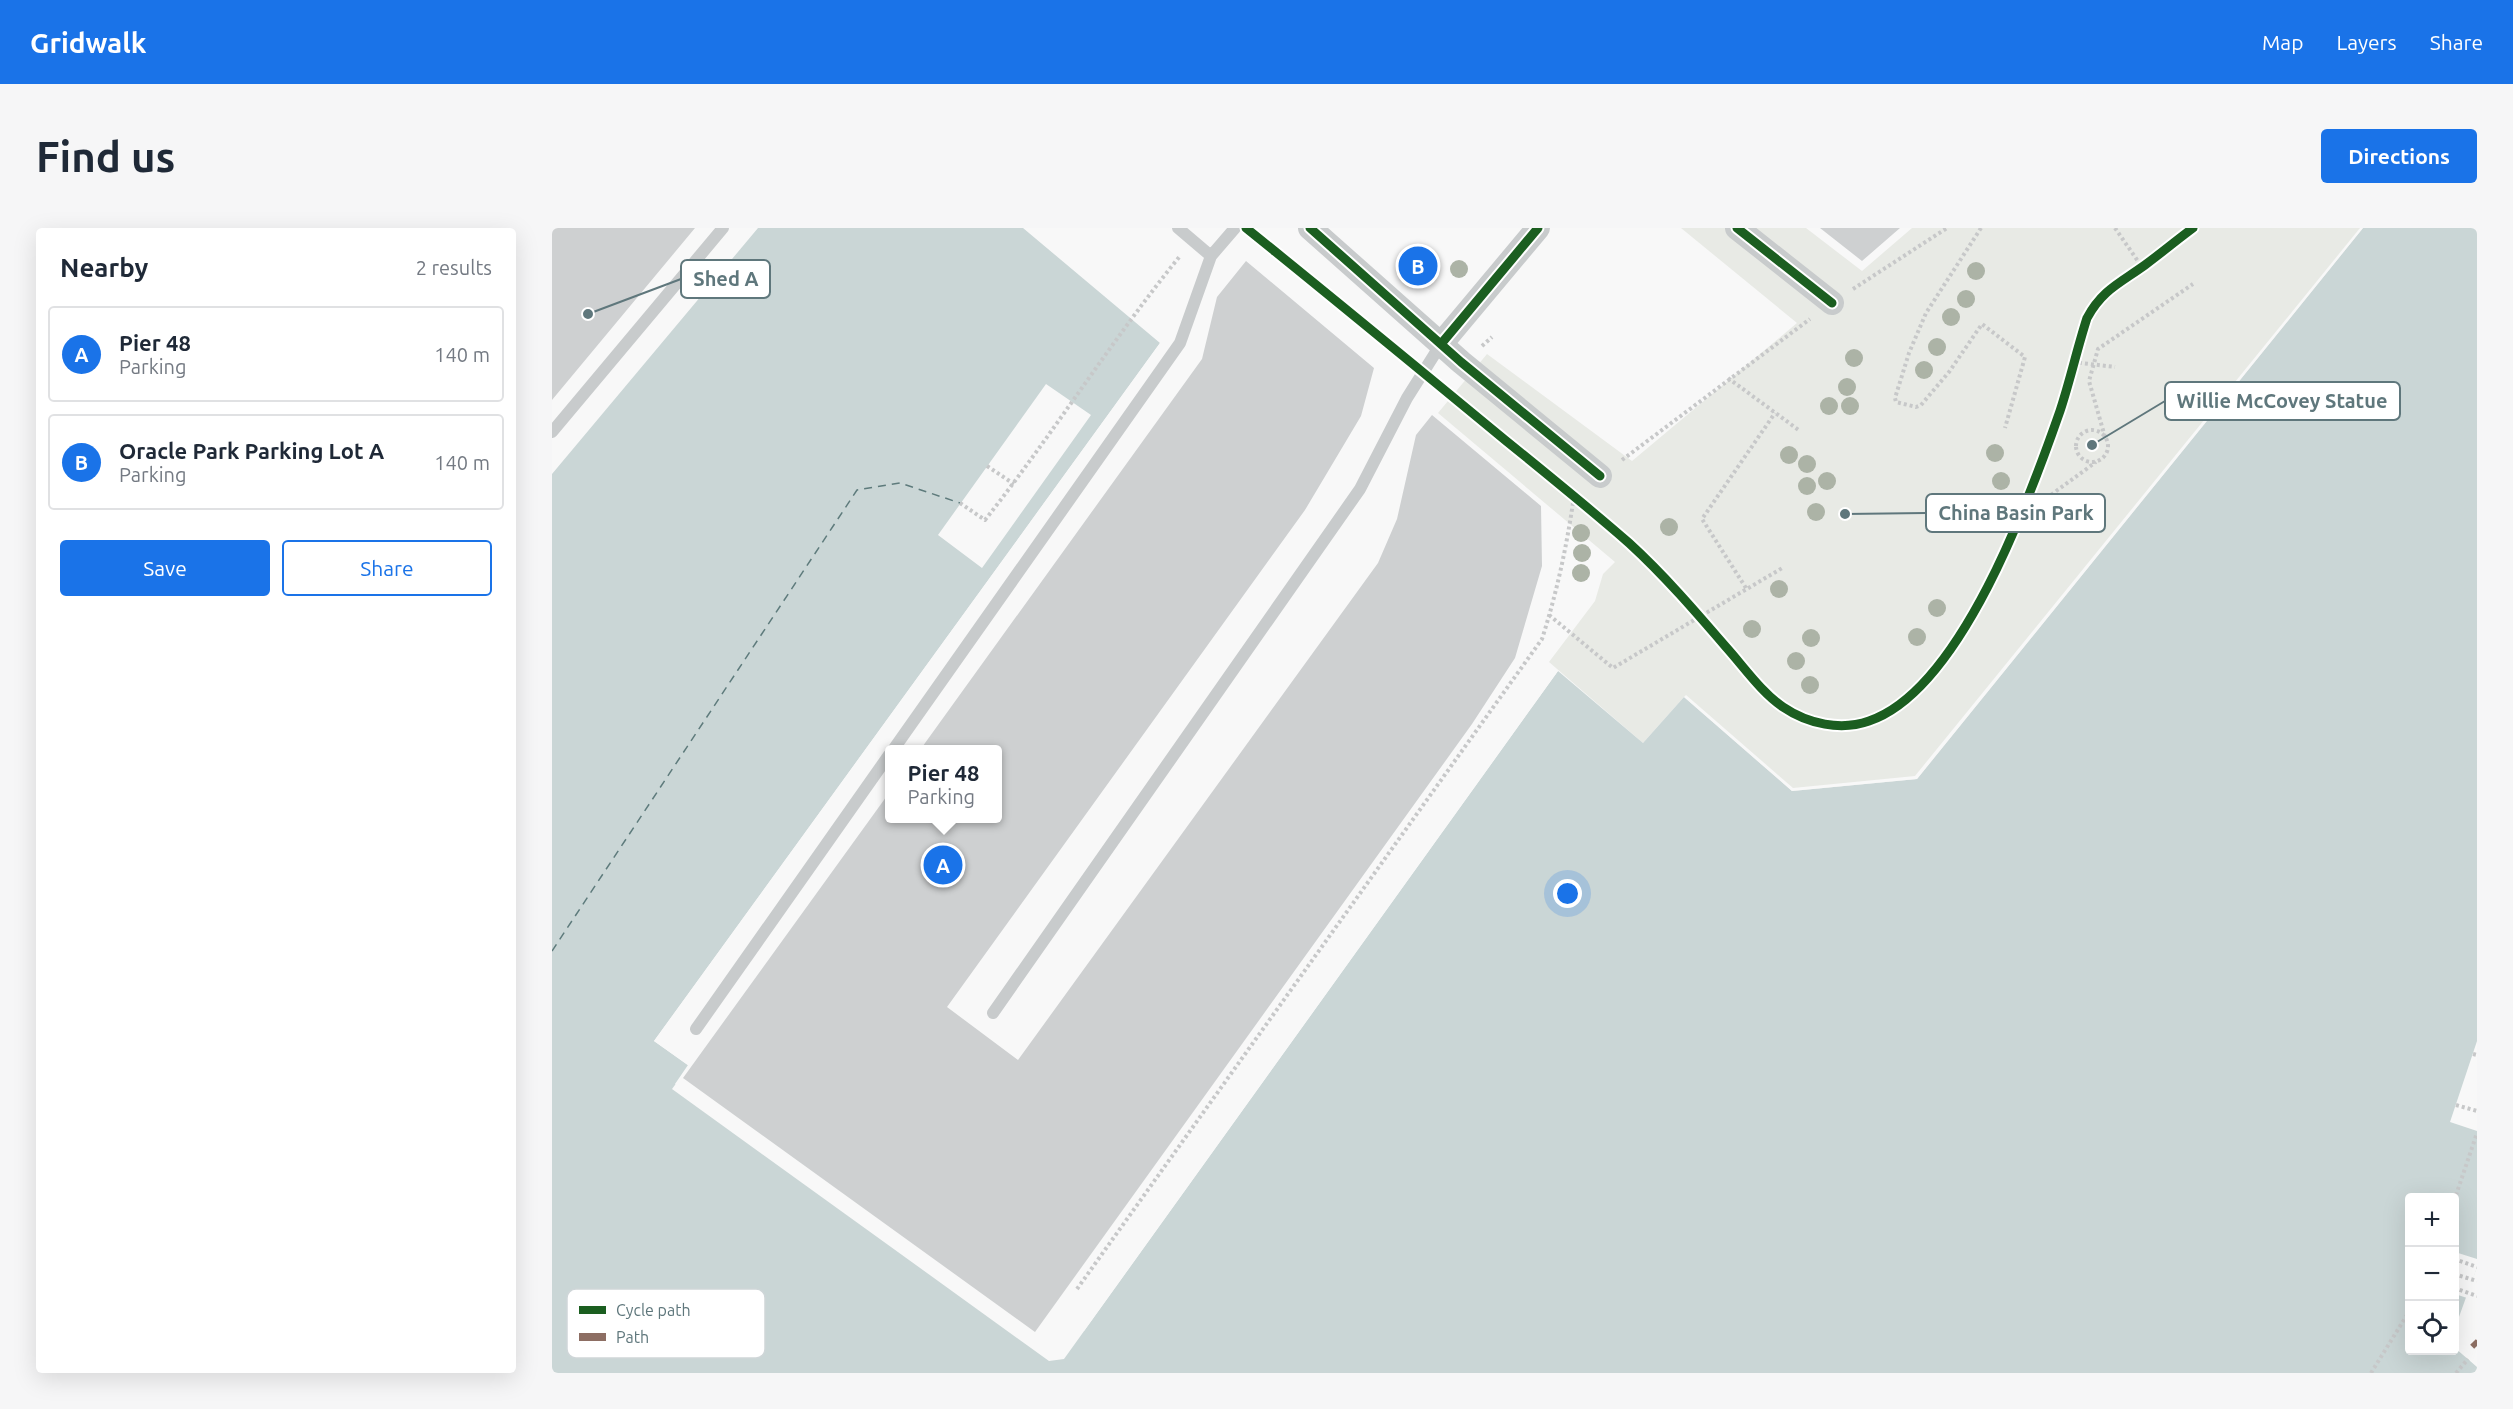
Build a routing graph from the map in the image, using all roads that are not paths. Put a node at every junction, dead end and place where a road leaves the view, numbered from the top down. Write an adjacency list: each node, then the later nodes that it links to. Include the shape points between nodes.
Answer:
1 (723, 228): 10 (lane)
2 (1178, 228): 7 (lane)
3 (1235, 228): 7 (lane)
4 (1538, 228): 9 (street)
5 (1737, 228): 8 (street)
6 (1315, 230): 9 (street)
7 (1211, 256): 12 (lane, via 1180,343)
8 (1832, 303)
9 (1441, 344): 11 (street); 14 (lane, via 1407,398 1360,489)
10 (552, 432)
11 (1600, 476)
12 (897, 745)
13 (885, 761): 15 (lane)
14 (993, 1014)
15 (696, 1029)

